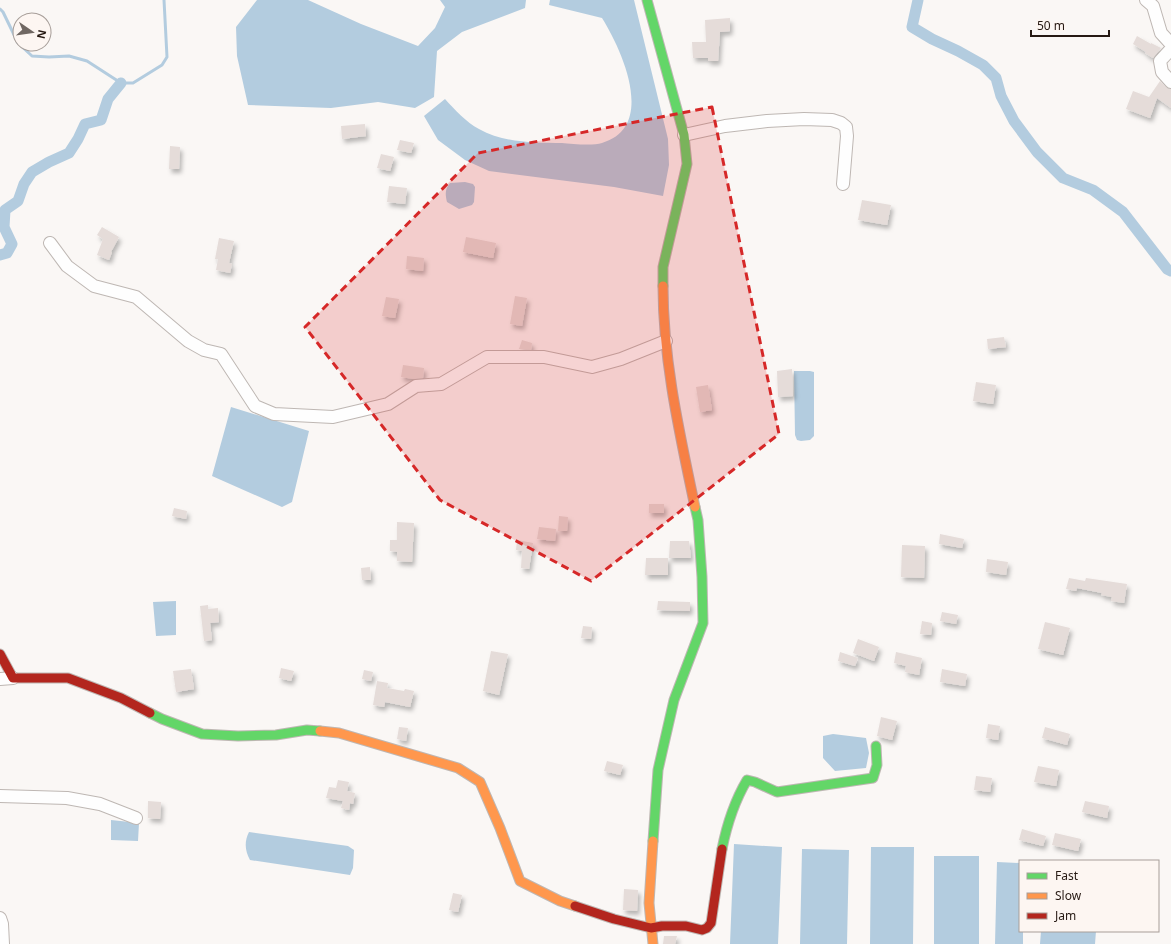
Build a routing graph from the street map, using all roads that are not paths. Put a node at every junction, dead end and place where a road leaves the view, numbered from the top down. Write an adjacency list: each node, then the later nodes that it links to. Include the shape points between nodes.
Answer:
1 (647, 0): 6 (street)
2 (1145, 0): 3 (street, via 1153,6 1161,33)
3 (1171, 44)
4 (1171, 49): 5 (street, via 1160,61 1162,72)
5 (1171, 82)
6 (684, 135): 7 (street, via 753,122 804,119 842,123 847,136); 9 (street, via 687,164 663,267)
7 (843, 184)
8 (50, 243): 9 (street, via 67,266 94,286 136,297 188,341 204,350 221,354 255,406 274,414 333,417 388,404 416,386 440,384 487,357 544,357 592,367 621,359)
9 (666, 341): 17 (street, via 684,454 698,520 703,623 674,700 658,770 649,903)
10 (0, 654): 11 (street)
11 (13, 678): 12 (street); 17 (street, via 68,678 202,734 276,735 307,730 338,733 458,768 480,782 520,881 560,901)
12 (0, 679)
13 (876, 746): 17 (street, via 877,765 873,778 777,792 765,788 754,780 747,780 735,802 723,841 711,923 702,930 686,926)
14 (0, 796): 15 (street, via 68,798 100,804)
15 (136, 818)
16 (0, 918): 18 (street)
17 (651, 928): 19 (street)
18 (2, 944)
19 (653, 944)

